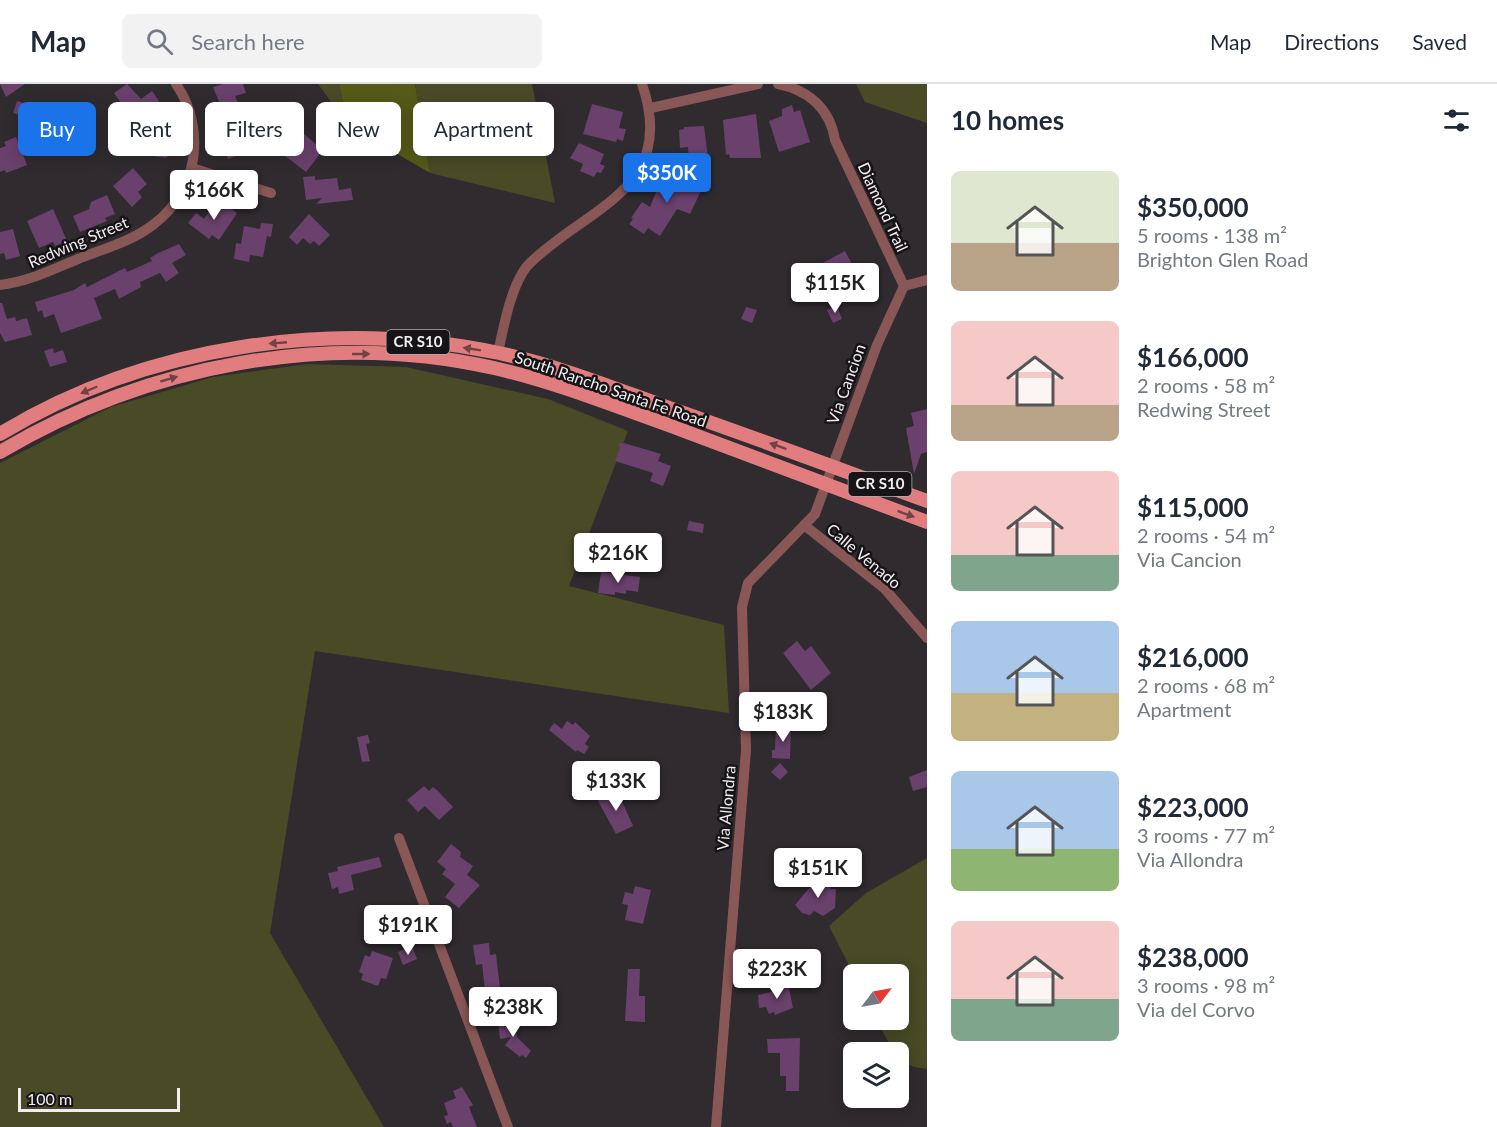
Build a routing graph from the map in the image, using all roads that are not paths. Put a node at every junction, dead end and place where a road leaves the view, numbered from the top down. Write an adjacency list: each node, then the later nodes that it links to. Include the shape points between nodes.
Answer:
1 (176, 84): 6 (street, Redwing Street, via 190,112 195,135)
2 (642, 84): 5 (street)
3 (758, 84): 5 (street)
4 (778, 84): 10 (street, Diamond Trail, via 796,87 822,106)
5 (651, 108): 11 (street, via 651,140 638,175 605,208 528,264 511,299)
6 (192, 168): 7 (street); 9 (street, Redwing Street, via 181,195 153,225 30,279)
7 (271, 192)
8 (927, 280): 10 (street)
9 (0, 285)
10 (904, 286): 14 (street, Via Cancion, via 877,345)
11 (498, 353): 12 (main road, South Rancho Santa Fe Road / CR S10, one-way to 12, via 391,340 320,339 262,344 130,375 63,401); 14 (main road, South Rancho Santa Fe Road / CR S10, one-way to 11, via 558,369)
12 (0, 434)
13 (0, 452): 15 (main road, South Rancho Santa Fe Road / CR S10, one-way to 15, via 43,427 124,393 222,365 271,358 394,354 442,359 536,379)
14 (832, 466): 15 (street, Via Cancion); 16 (main road, South Rancho Santa Fe Road / CR S10)
15 (826, 484): 17 (main road, South Rancho Santa Fe Road / CR S10, one-way to 17); 18 (street, Via Allondra, via 815,514)
16 (927, 501)
17 (927, 522)
18 (804, 525): 19 (street, Calle Venado, via 884,588); 22 (street, Via Allondra, via 748,583 742,607 746,750)
19 (927, 638)
20 (399, 838): 21 (street)
21 (508, 1127)
22 (716, 1127)

